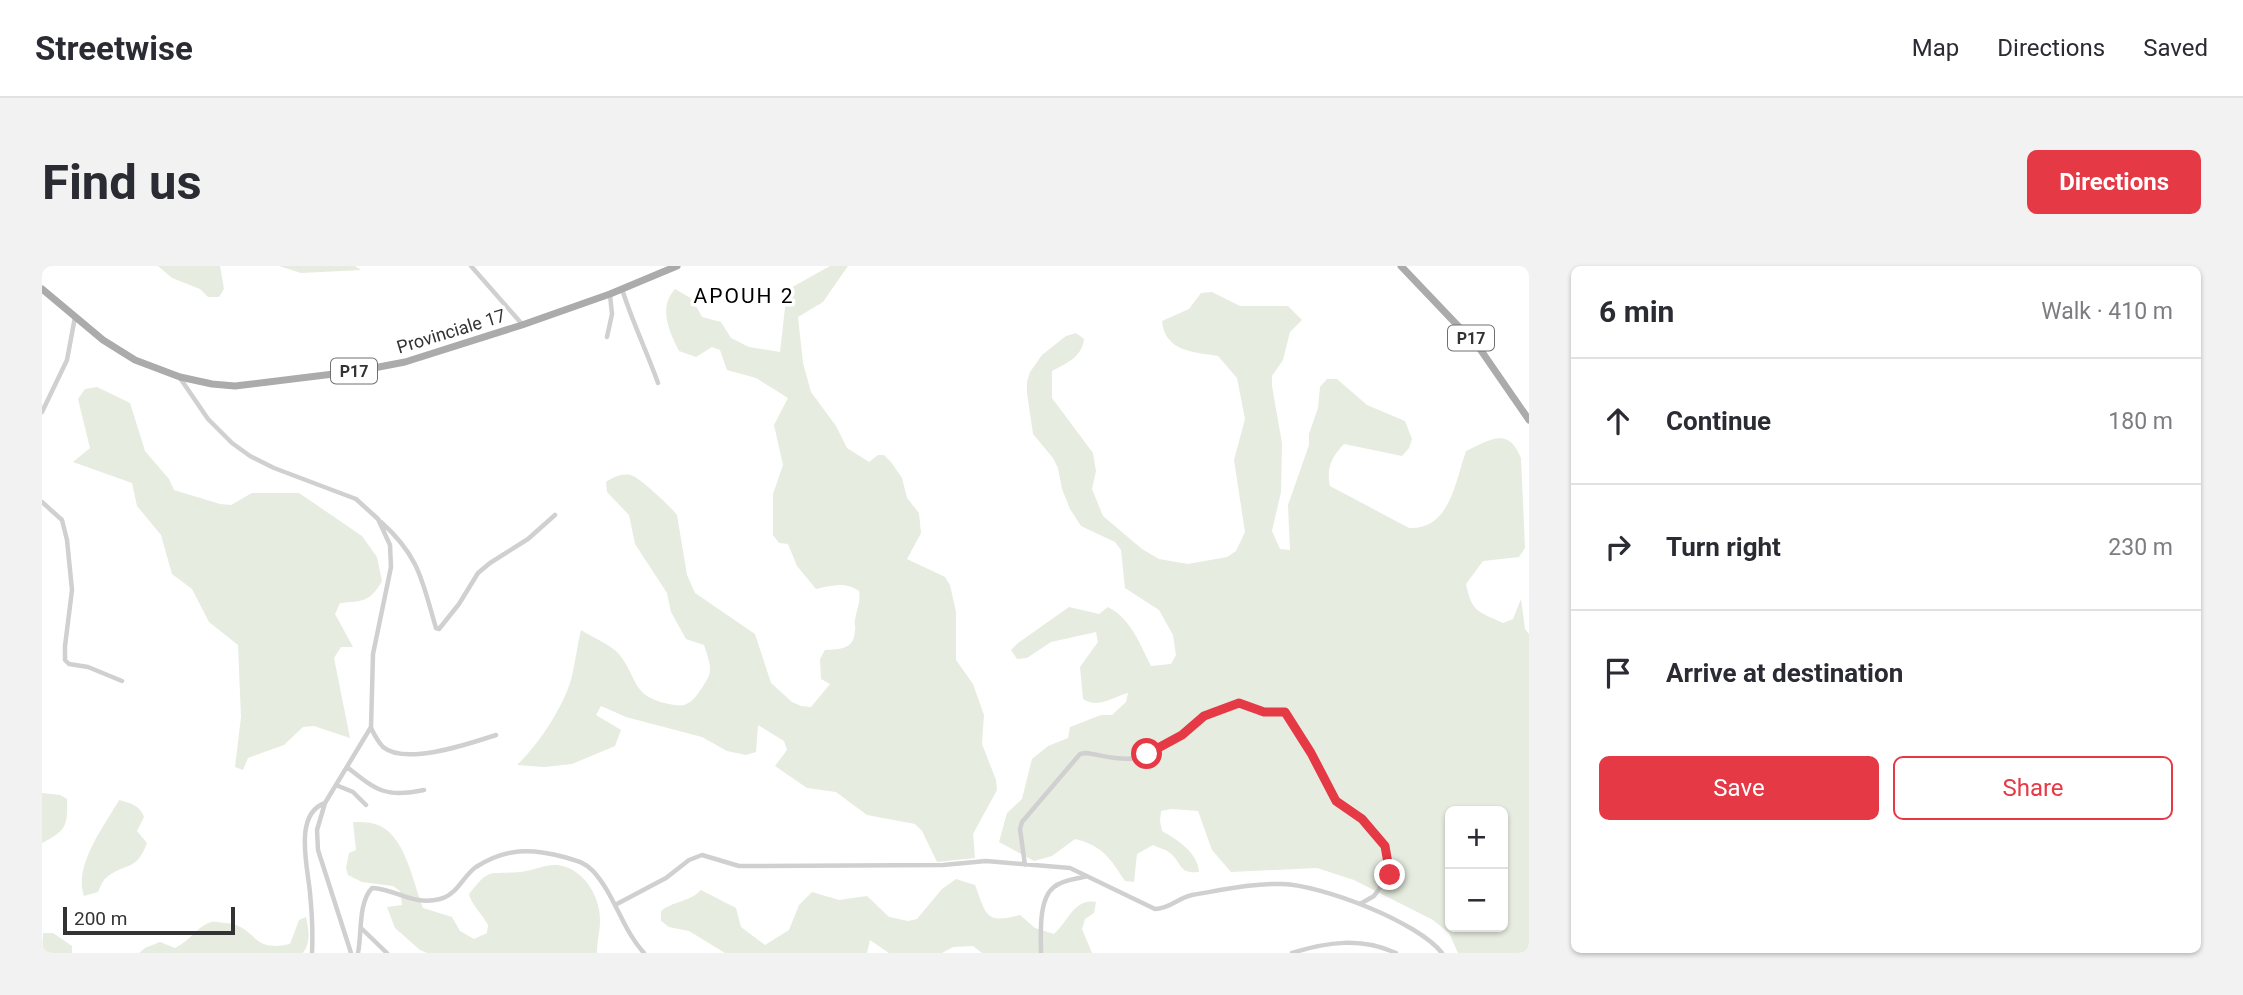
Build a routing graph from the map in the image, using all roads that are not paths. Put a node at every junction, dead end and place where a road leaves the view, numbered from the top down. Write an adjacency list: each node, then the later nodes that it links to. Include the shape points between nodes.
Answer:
1 (471, 266): 8 (street)
2 (677, 266): 4 (main road, Provinciale 17 / P17)
3 (1401, 266): 13 (main road, P17, via 1480,349)
4 (622, 288): 6 (main road, Provinciale 17 / P17); 11 (street)
5 (42, 289): 7 (main road, Provinciale 17 / P17)
6 (610, 294): 8 (main road, Provinciale 17 / P17); 9 (street)
7 (75, 316): 10 (main road, Provinciale 17 / P17, via 118,350); 12 (street, via 67,359)
8 (522, 325): 10 (main road, Provinciale 17 / P17, via 405,362 358,371 235,386)
9 (607, 337)
10 (180, 377): 16 (street, via 208,419 241,450 356,499)
11 (658, 383)
12 (42, 412)
13 (1529, 420)
14 (42, 502): 17 (street, via 62,520 67,540 72,590 65,660)
15 (555, 516): 16 (street, via 478,573 439,629 417,565 399,538)
16 (378, 519): 18 (street, via 390,545 391,566 373,654)
17 (121, 681)
18 (371, 727): 19 (street, via 383,747 409,753 456,749); 20 (street)
19 (496, 734)
20 (348, 767): 21 (street); 22 (street, via 386,792)
21 (336, 785): 23 (street); 24 (street, via 353,792)
22 (424, 790)
23 (325, 803): 31 (street, via 315,808 305,834); 32 (street, via 317,843)
24 (366, 805)
25 (1025, 865): 26 (street, via 1069,868); 27 (street, via 986,861 739,866 702,855); 28 (street, via 1022,822 1080,754 1140,757 1182,735 1204,716 1242,703 1264,712 1286,712 1336,801 1362,819 1387,848 1390,875 1374,896)
26 (1089, 876): 28 (street, via 1155,909 1192,895 1266,884 1307,887); 35 (street, via 1051,890 1042,914)
27 (615, 905): 29 (street, via 584,864 524,850 478,866 441,899 408,899 372,888); 30 (street)
28 (1359, 905): 38 (street, via 1412,927)
29 (361, 929): 33 (street); 34 (street)
30 (642, 952)
31 (312, 953)
32 (351, 953)
33 (358, 953)
34 (387, 953)
35 (1041, 953)
36 (1292, 953): 37 (street, via 1348,942)
37 (1396, 953)
38 (1442, 953)

